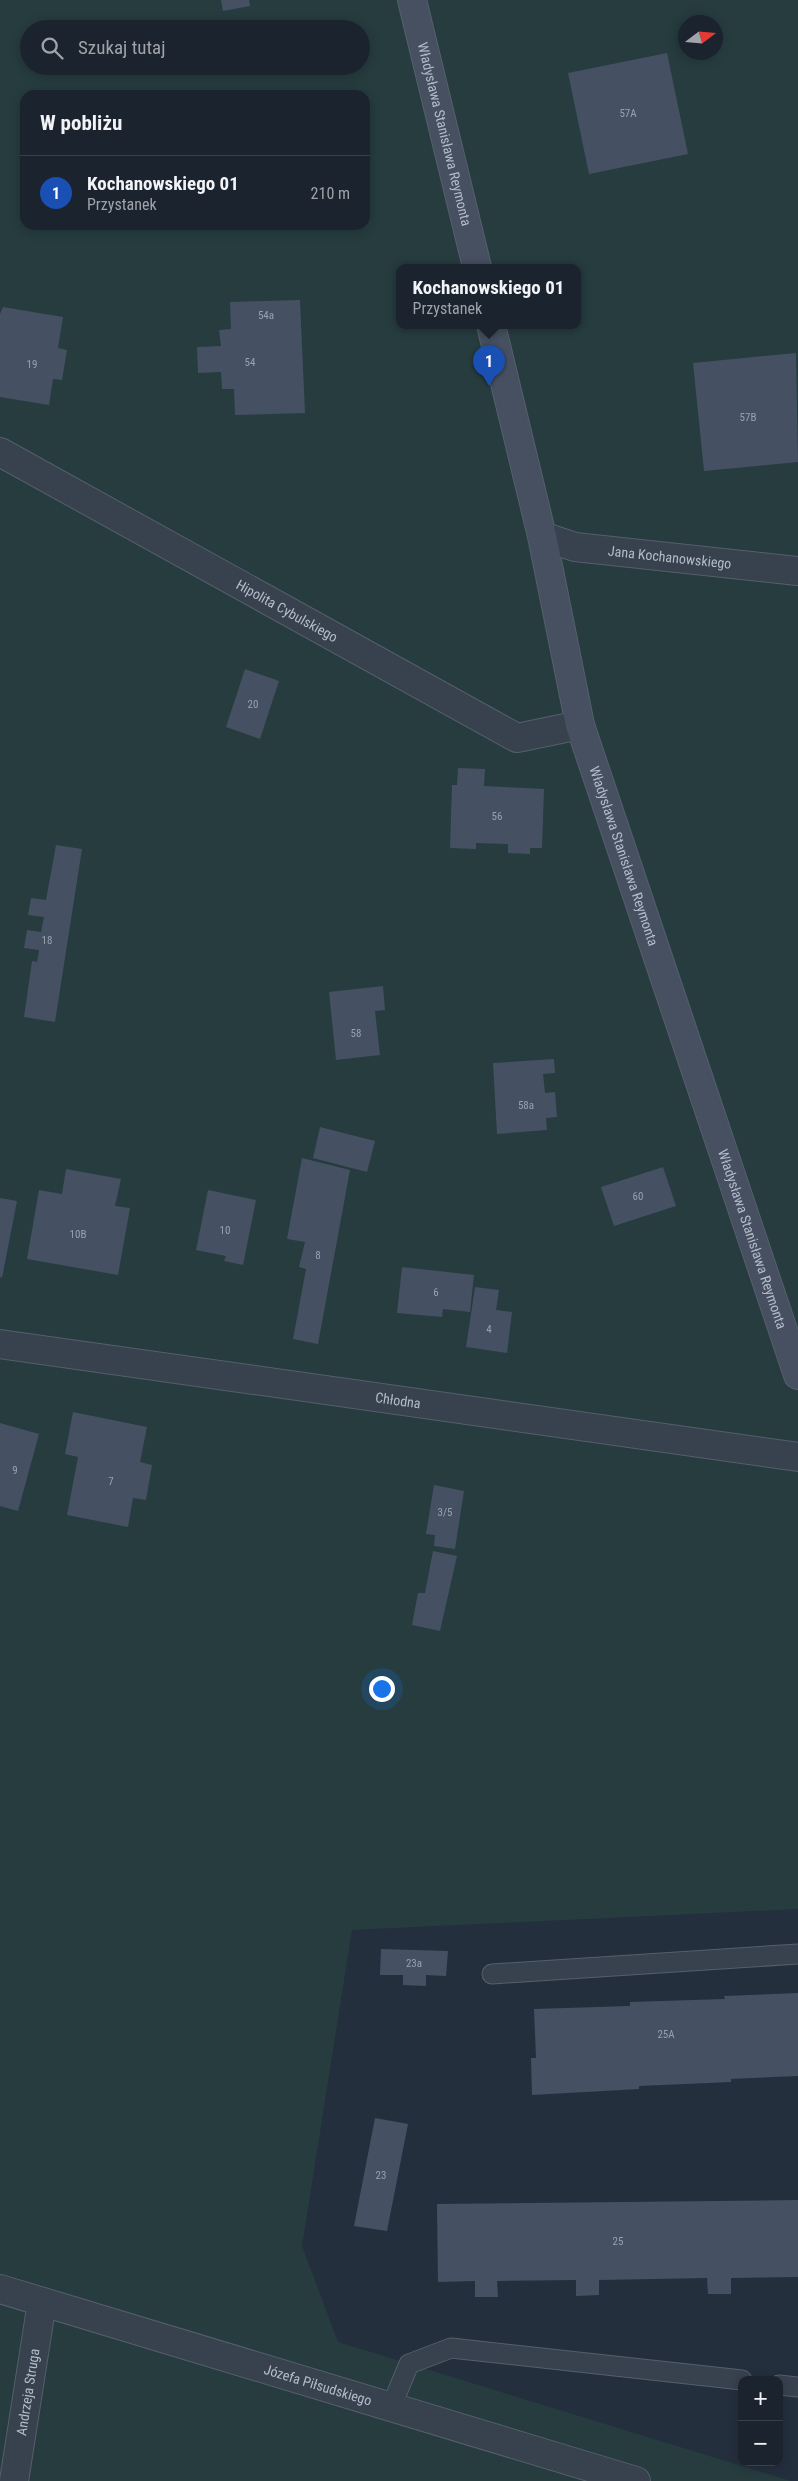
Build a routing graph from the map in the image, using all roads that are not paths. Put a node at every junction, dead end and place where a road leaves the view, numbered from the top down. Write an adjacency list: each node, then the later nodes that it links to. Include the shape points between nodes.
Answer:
1 (412, 0): 2 (street, Władysława Stanisława Reymonta)
2 (476, 264)
3 (492, 329): 5 (street, Władysława Stanisława Reymonta)
4 (0, 452): 7 (street, Hipolita Cybulskiego, via 517,738)
5 (542, 536): 6 (street, Jana Kochanowskiego, via 575,547); 7 (street, Władysława Stanisława Reymonta)
6 (798, 571)
7 (580, 725): 9 (street, Władysława Stanisława Reymonta)
8 (0, 1344): 10 (street, Chłodna)
9 (798, 1375)
10 (798, 1457)
11 (798, 1954): 12 (lane)
12 (492, 1974)
13 (0, 2289): 14 (street, Józefa Piłsudskiego)
14 (42, 2302): 18 (street, Józefa Piłsudskiego); 19 (street, Andrzeja Struga)
15 (738, 2380): 18 (lane, via 451,2348 409,2364)
16 (783, 2385): 17 (lane)
17 (798, 2387)
18 (391, 2407): 20 (street, Józefa Piłsudskiego)
19 (14, 2481)
20 (636, 2481)

